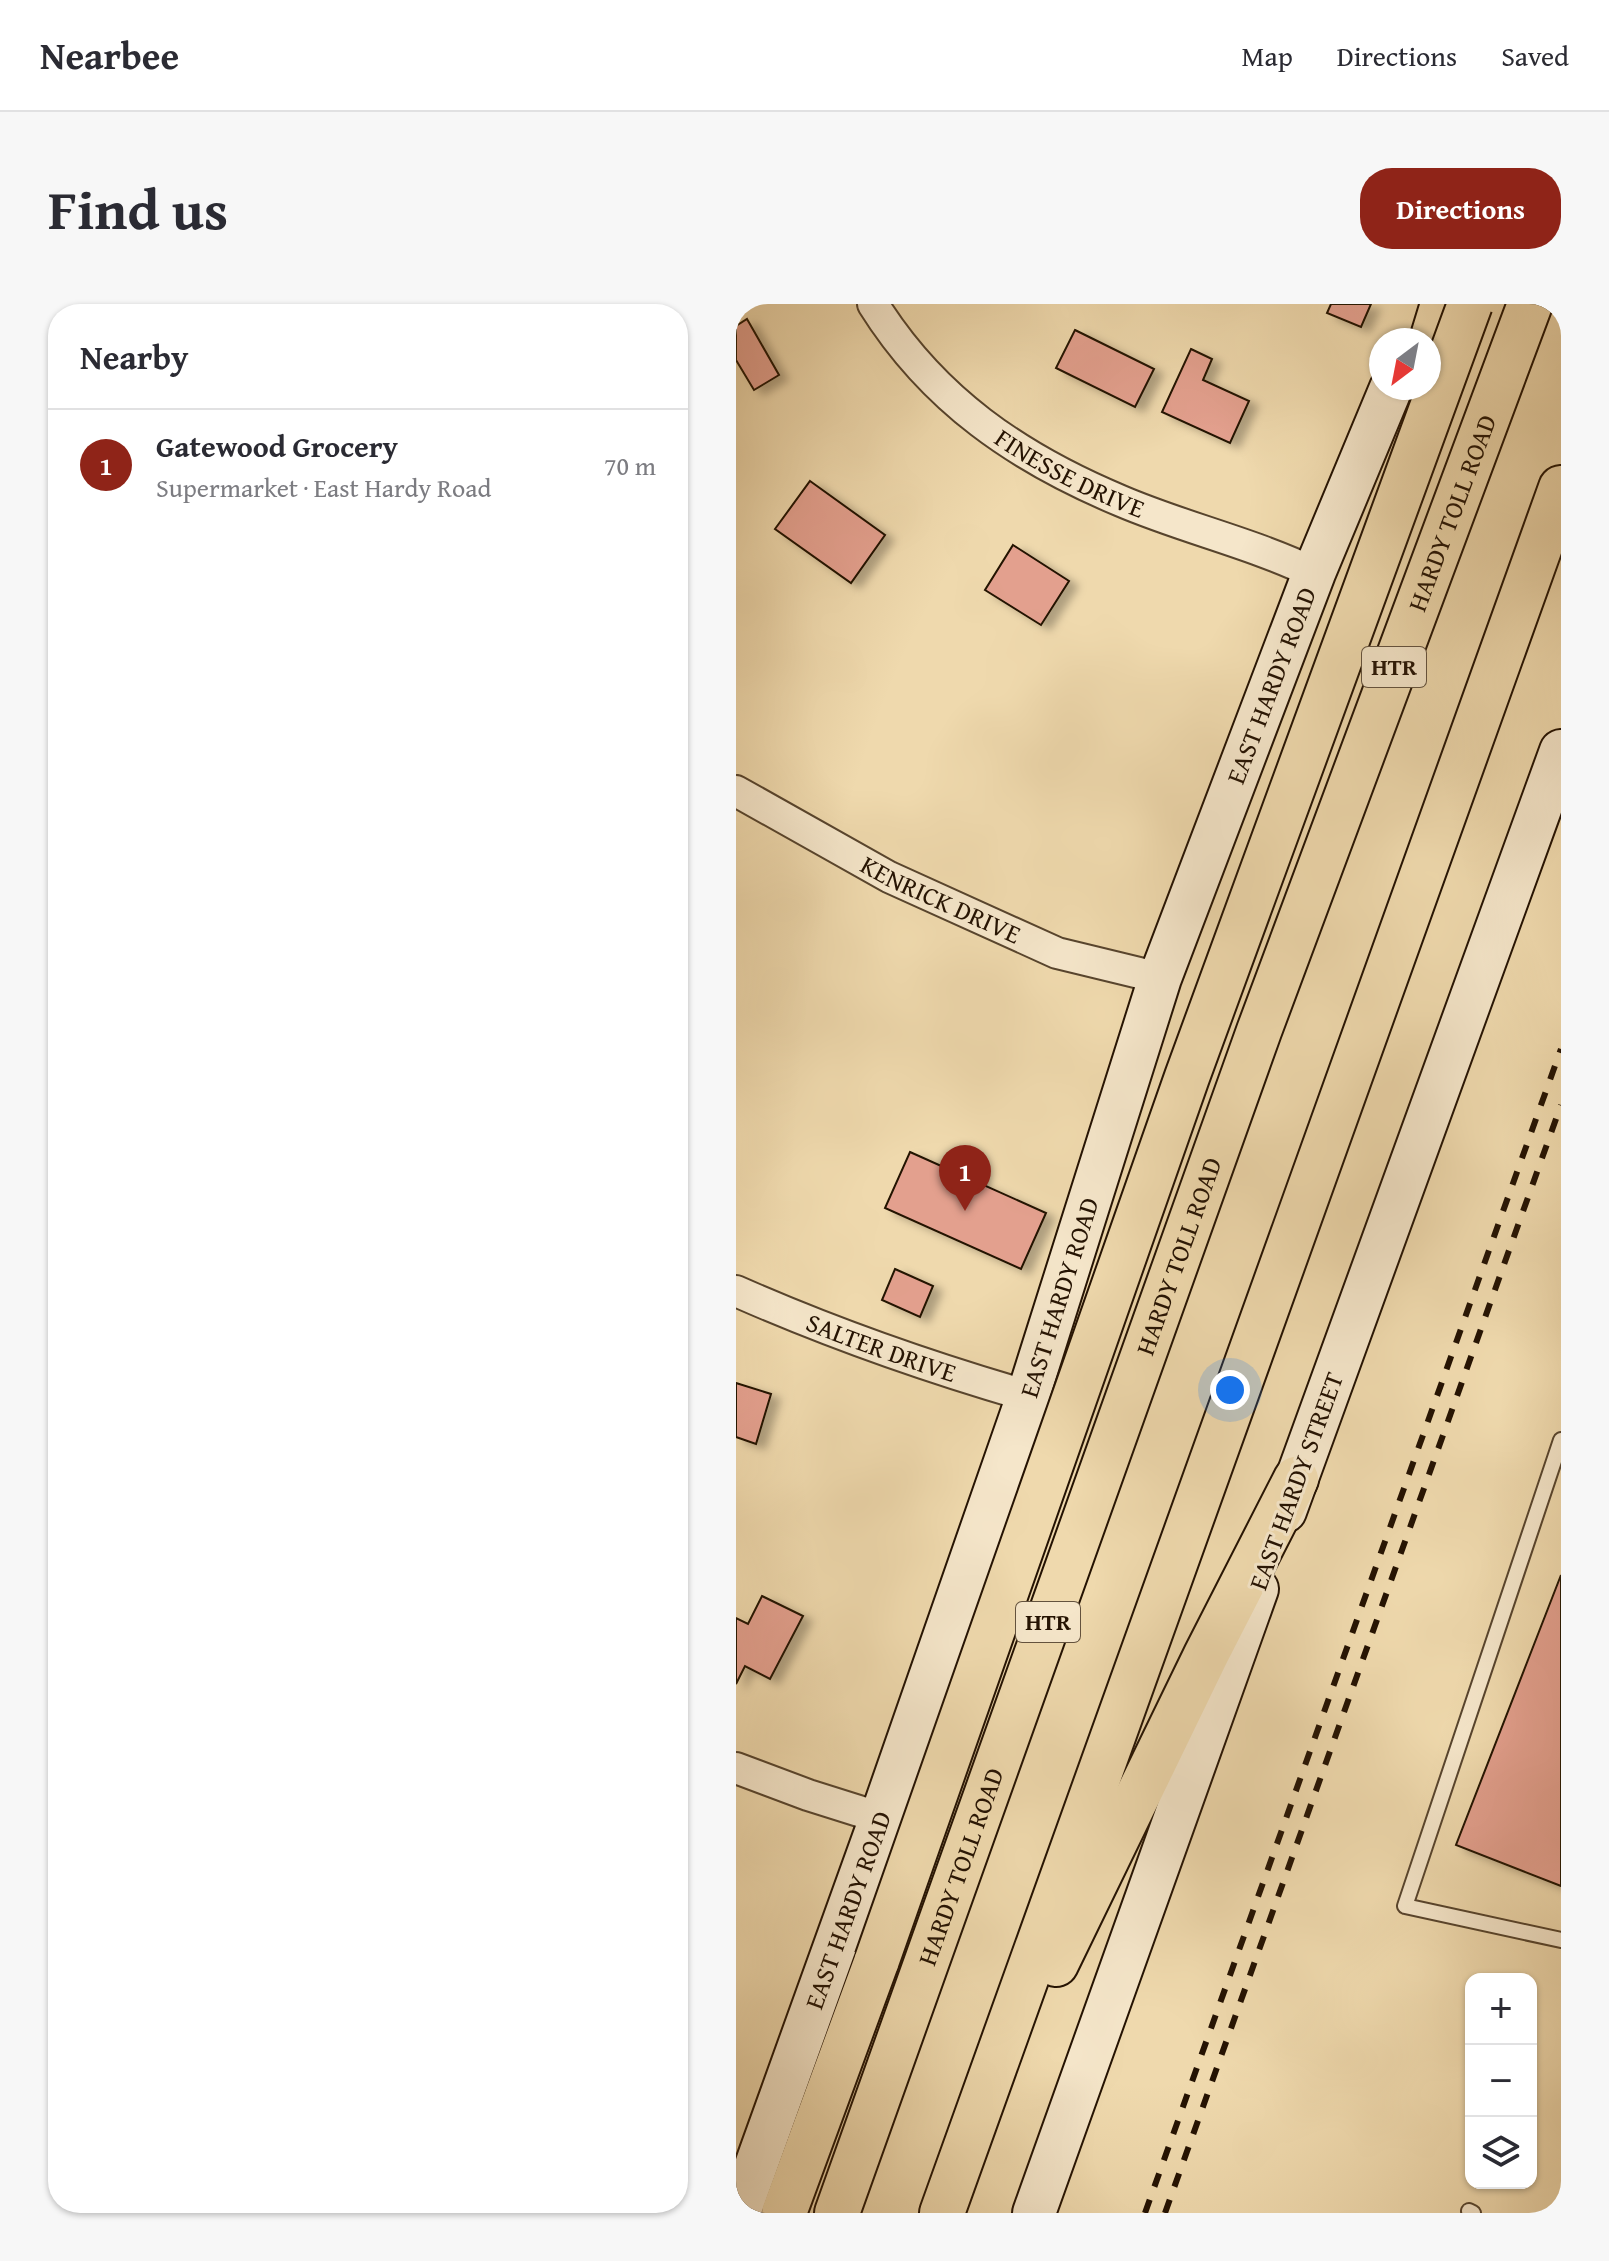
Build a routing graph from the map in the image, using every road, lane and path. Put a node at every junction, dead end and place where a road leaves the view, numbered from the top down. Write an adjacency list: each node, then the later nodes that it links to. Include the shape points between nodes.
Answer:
1 (873, 304): 11 (street, FINESSE DRIVE, via 932,382 1014,447 1121,501)
2 (1426, 304): 6 (main road)
3 (1443, 304): 7 (highway)
4 (1470, 304): 25 (highway, bridge, via 1187,1077)
5 (1530, 304): 15 (highway, HARDY TOLL ROAD / HTR)
6 (1416, 328)
7 (1436, 328)
8 (1386, 400): 11 (main road, EAST HARDY ROAD)
9 (1415, 400): 15 (highway, via 1378,527)
10 (1561, 488): 23 (highway)
11 (1314, 573): 14 (main road, EAST HARDY ROAD)
12 (1561, 751): 19 (main road, EAST HARDY STREET)
13 (736, 791): 14 (street, KENRICK DRIVE, via 889,877 1057,953)
14 (1160, 978): 17 (main road, EAST HARDY ROAD)
15 (1259, 1031): 26 (highway, HARDY TOLL ROAD / HTR)
16 (736, 1291): 17 (street, SALTER DRIVE, via 934,1368)
17 (1028, 1396): 21 (main road, EAST HARDY ROAD)
18 (1561, 1440): 22 (lane, via 1405,1906)
19 (1296, 1479): 23 (highway); 28 (main road, EAST HARDY STREET)
20 (736, 1768): 21 (street)
21 (881, 1818): 24 (main road, EAST HARDY ROAD)
22 (1561, 1940)
23 (971, 2130): 27 (highway)
24 (739, 2213)
25 (784, 2213)
26 (837, 2213)
27 (942, 2213)
28 (1034, 2213)

